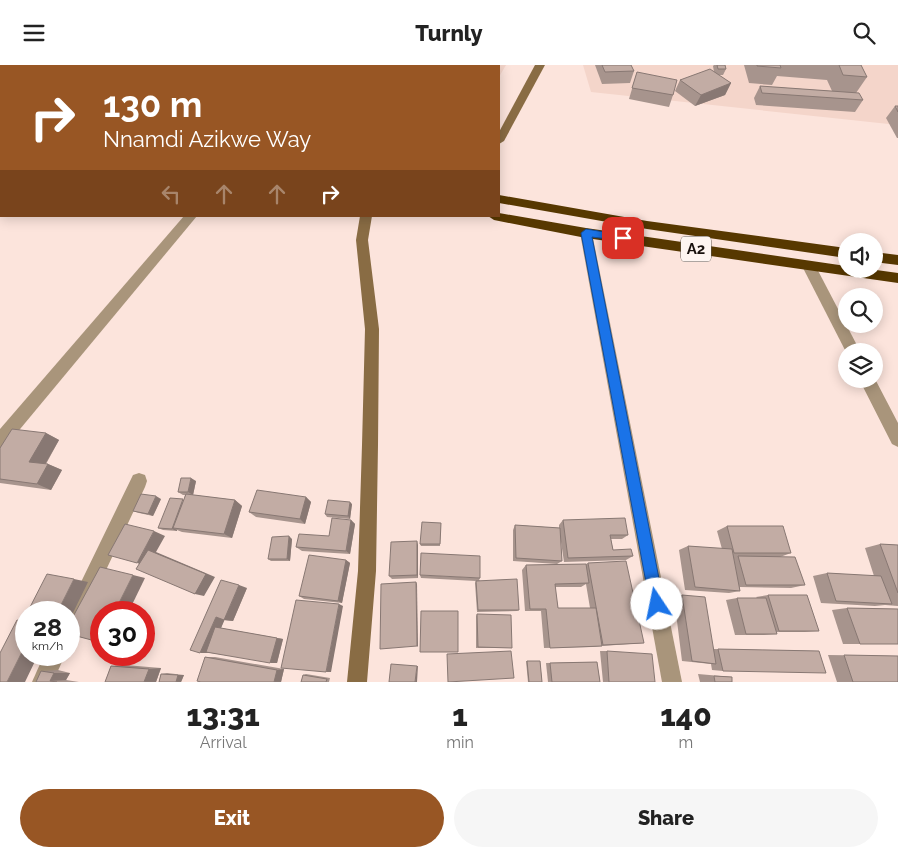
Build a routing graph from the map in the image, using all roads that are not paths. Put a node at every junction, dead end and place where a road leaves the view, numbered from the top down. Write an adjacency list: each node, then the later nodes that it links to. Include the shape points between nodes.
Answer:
1 (540, 65): 2 (main road)
2 (500, 139)
3 (500, 199): 8 (highway, A2, via 647,225)
4 (190, 217): 16 (street)
5 (366, 217): 21 (main road, via 362,241 372,329 368,571)
6 (499, 217): 7 (highway, A2)
7 (586, 233): 11 (highway, A2); 22 (street)
8 (838, 252)
9 (883, 258): 10 (highway)
10 (898, 260)
11 (808, 265): 12 (highway, A2); 13 (street)
12 (898, 278)
13 (849, 343)
14 (872, 388): 15 (street)
15 (898, 439)
16 (0, 441)
17 (139, 481): 18 (street)
18 (80, 604)
19 (50, 666): 20 (street)
20 (42, 682)
21 (357, 682)
22 (672, 682)

